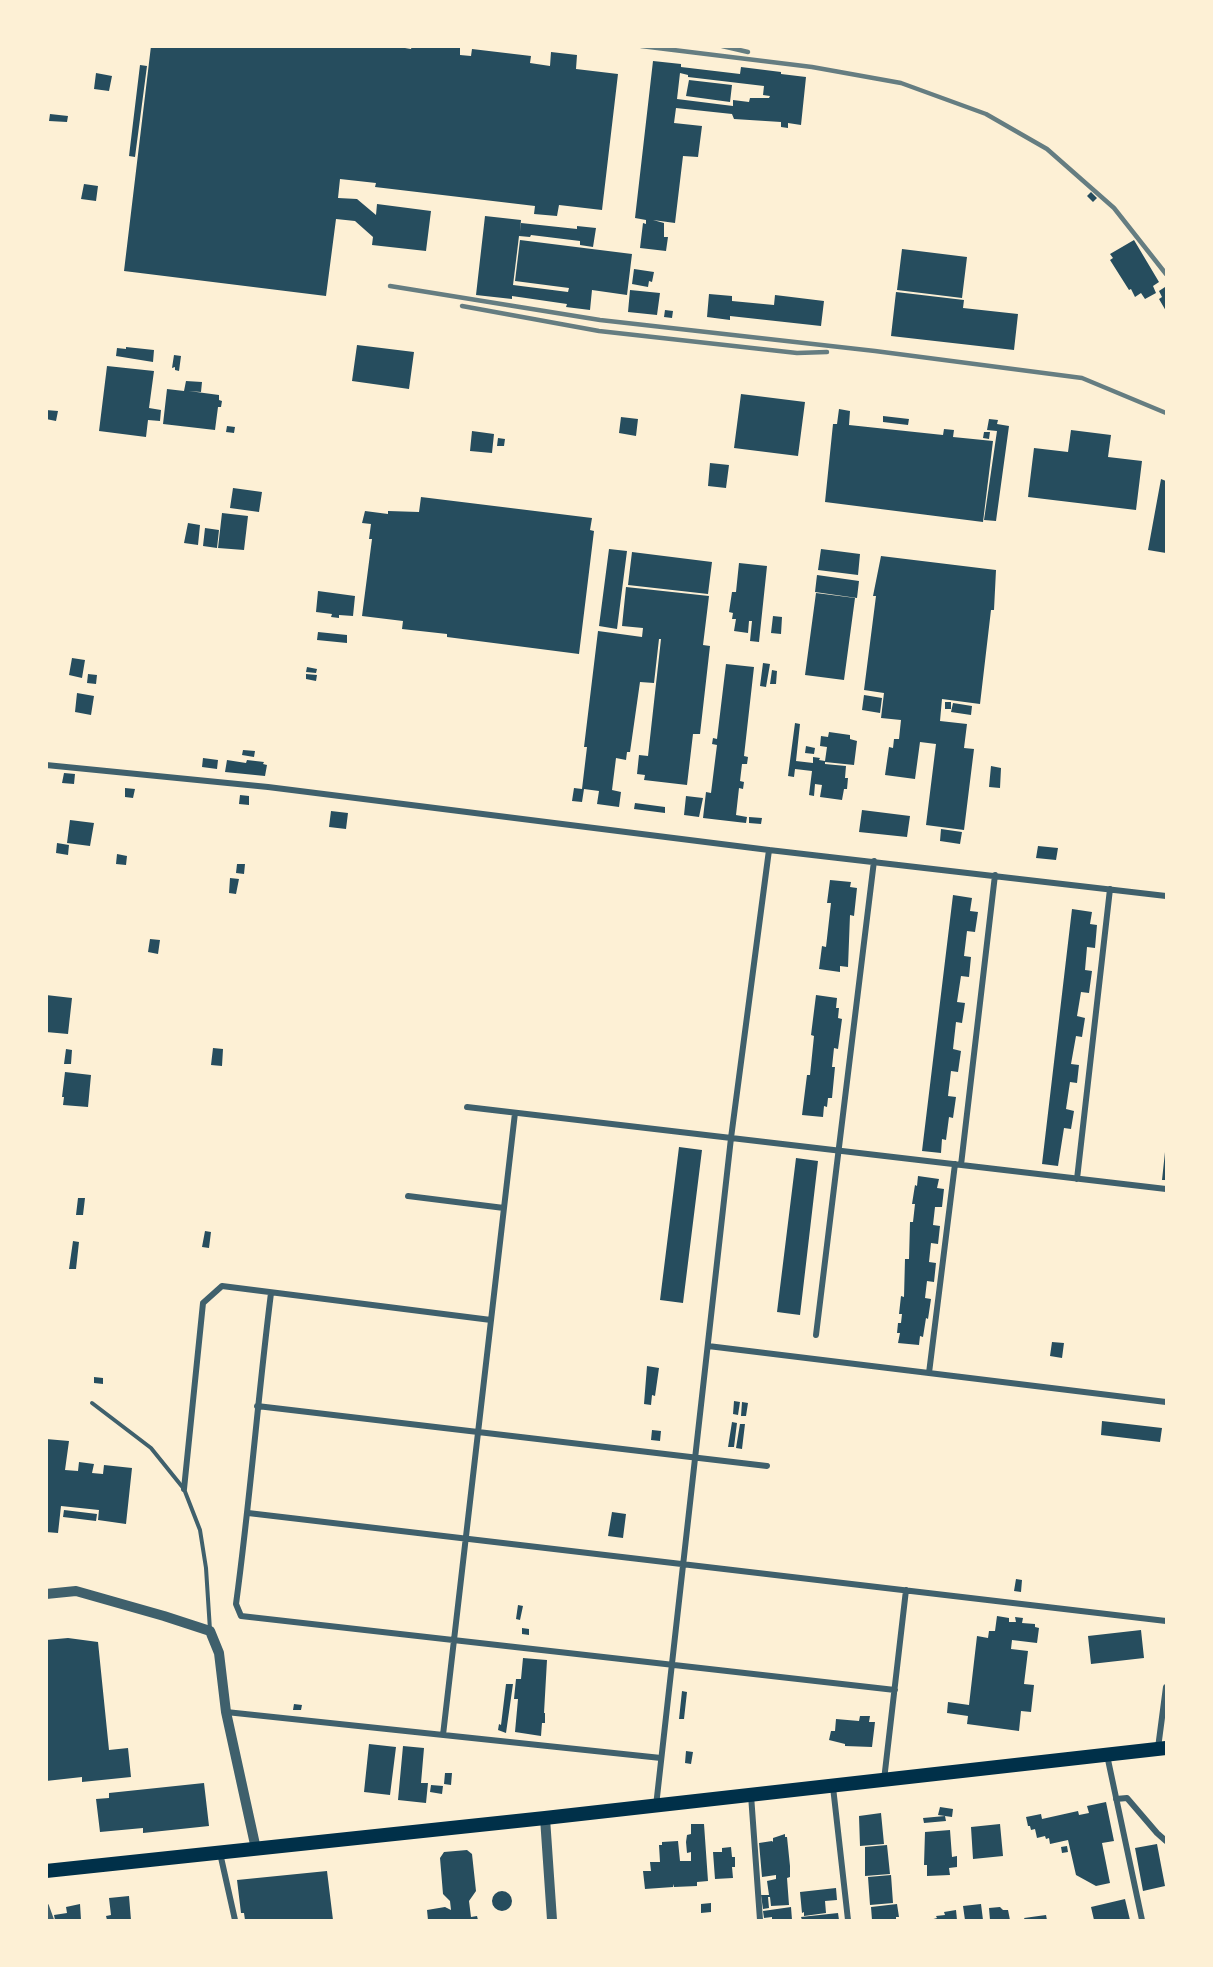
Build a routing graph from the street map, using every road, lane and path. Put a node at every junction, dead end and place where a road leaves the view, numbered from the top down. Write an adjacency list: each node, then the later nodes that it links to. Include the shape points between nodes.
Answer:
1 (46, 765): 2 (street, via 268,788)
2 (769, 850): 3 (street); 9 (street)
3 (874, 861): 4 (street); 10 (street)
4 (995, 875): 5 (street); 11 (street)
5 (1110, 889): 6 (street); 12 (street)
6 (1167, 896)
7 (467, 1107): 8 (street)
8 (515, 1113): 9 (street); 15 (street)
9 (732, 1138): 10 (street); 19 (street)
10 (838, 1151): 11 (street); 18 (street)
11 (958, 1165): 12 (street); 20 (street)
12 (1077, 1179): 13 (street)
13 (1167, 1189)
14 (408, 1196): 15 (street)
15 (504, 1208): 17 (street)
16 (271, 1293): 17 (street); 23 (street); 27 (street, via 222,1286 203,1303)
17 (491, 1320): 24 (street)
18 (816, 1335)
19 (708, 1346): 20 (street); 25 (street)
20 (929, 1374): 21 (street)
21 (1167, 1402)
22 (92, 1403): 27 (lane, via 151,1448)
23 (257, 1406): 24 (street); 28 (street)
24 (478, 1432): 25 (street); 29 (street)
25 (695, 1457): 26 (street); 30 (street)
26 (767, 1466)
27 (184, 1489): 34 (lane, via 200,1530)
28 (248, 1513): 29 (street); 35 (street, via 236,1604 241,1616)
29 (466, 1539): 30 (street); 35 (street)
30 (683, 1564): 31 (street); 36 (street)
31 (906, 1590): 33 (street); 37 (street)
32 (46, 1594): 34 (street, via 76,1592)
33 (1167, 1621)
34 (210, 1631): 39 (street, via 219,1653)
35 (454, 1640): 36 (street); 40 (street)
36 (672, 1665): 37 (street); 43 (street)
37 (895, 1690): 44 (street)
38 (1166, 1691): 41 (street)
39 (226, 1712): 40 (street); 51 (street)
40 (443, 1735): 43 (street)
41 (1162, 1749): 42 (main road)
42 (1107, 1755): 44 (main road); 47 (street)
43 (661, 1758): 48 (street)
44 (884, 1780): 45 (main road)
45 (833, 1786): 46 (main road); 59 (street)
46 (751, 1795): 48 (main road); 58 (street)
47 (1116, 1799): 50 (street, via 1127,1798 1156,1833); 60 (street)
48 (656, 1806): 49 (main road)
49 (545, 1818): 51 (main road); 57 (street)
50 (1167, 1840)
51 (256, 1849): 52 (main road)
52 (220, 1852): 53 (main road); 56 (street)
53 (46, 1871)
54 (46, 1906): 55 (street)
55 (51, 1920)
56 (236, 1920)
57 (552, 1920)
58 (760, 1920)
59 (848, 1920)
60 (1142, 1920)

